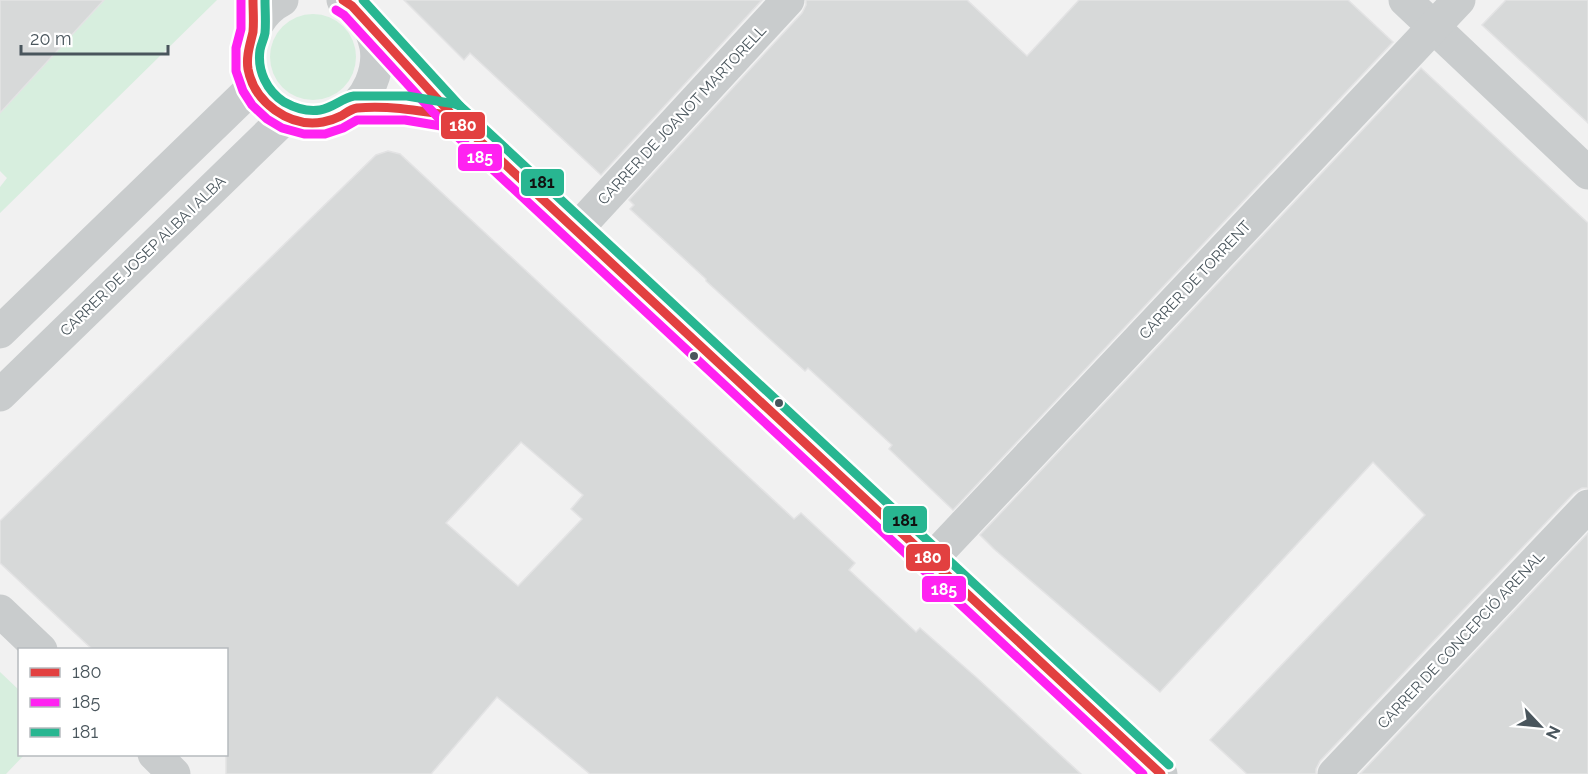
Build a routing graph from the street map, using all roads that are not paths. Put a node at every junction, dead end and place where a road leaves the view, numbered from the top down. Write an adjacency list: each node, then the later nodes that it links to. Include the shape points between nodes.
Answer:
1 (282, 0): 6 (street, via 263,14)
2 (788, 0): 13 (street, CARRER DE JOANOT MARTORELL)
3 (1405, 0): 7 (street)
4 (1459, 0): 7 (street, CARRER DE TORRENT)
5 (354, 9): 9 (street, via 374,36 377,55 367,93); 10 (street)
6 (253, 16): 8 (street, via 248,68)
7 (1434, 27): 12 (street); 17 (street, CARRER DE TORRENT)
8 (254, 86): 11 (street, via 262,99); 14 (street)
9 (354, 108): 10 (street, via 406,108); 11 (street, via 322,122)
10 (453, 116): 13 (street)
11 (286, 117): 15 (street, CARRER DE JOSEP ALBA I ALBA)
12 (1588, 173)
13 (576, 230): 17 (street)
14 (0, 332)
15 (0, 395)
16 (1588, 506): 23 (street, CARRER DE CONCEPCIÓ ARENAL)
17 (931, 560): 22 (street)
18 (0, 611): 19 (street)
19 (39, 648)
20 (156, 756): 21 (street)
21 (174, 774)
22 (1161, 774)
23 (1334, 774)

